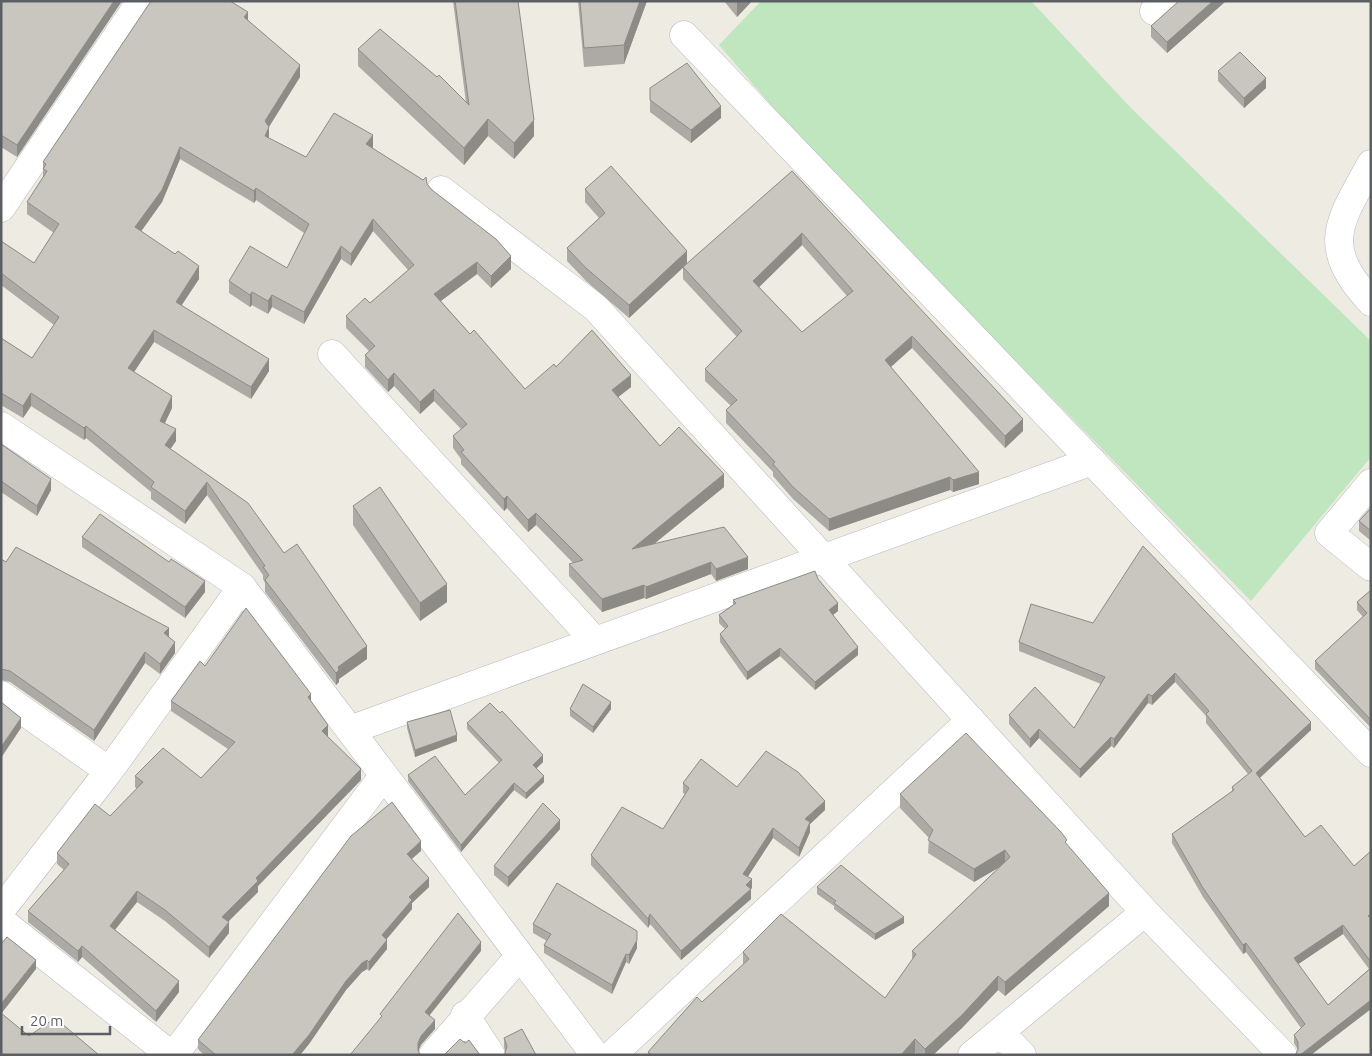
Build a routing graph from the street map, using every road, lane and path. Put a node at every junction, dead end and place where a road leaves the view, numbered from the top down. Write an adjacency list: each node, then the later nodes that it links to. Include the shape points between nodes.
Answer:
1 (141, 1): 5 (street)
2 (684, 35): 9 (street)
3 (1371, 164): 6 (street, via 1342,217 1338,246 1351,280)
4 (441, 190): 11 (street, via 596,308)
5 (1, 208)
6 (1371, 302)
7 (332, 354): 14 (street)
8 (1, 426): 13 (street)
9 (1092, 461): 11 (street); 18 (street)
10 (1371, 483): 12 (street, via 1328,533)
11 (822, 558): 14 (street); 16 (street)
12 (1371, 567)
13 (242, 587): 17 (street); 19 (street)
14 (596, 641): 17 (street)
15 (1, 695): 19 (street)
16 (971, 720): 22 (street); 31 (street)
17 (350, 730): 20 (street)
18 (1371, 753)
19 (109, 771): 21 (street)
20 (384, 775): 24 (street); 27 (street)
21 (1, 910)
22 (1146, 912): 26 (street); 34 (street)
23 (1, 921): 27 (street)
24 (520, 956): 25 (street); 30 (street)
25 (465, 1015): 28 (street); 29 (street)
26 (1000, 1032): 32 (street); 33 (street)
27 (173, 1055)
28 (433, 1055)
29 (491, 1055)
30 (595, 1055)
31 (612, 1055)
32 (972, 1055)
33 (1022, 1055)
34 (1283, 1055)

